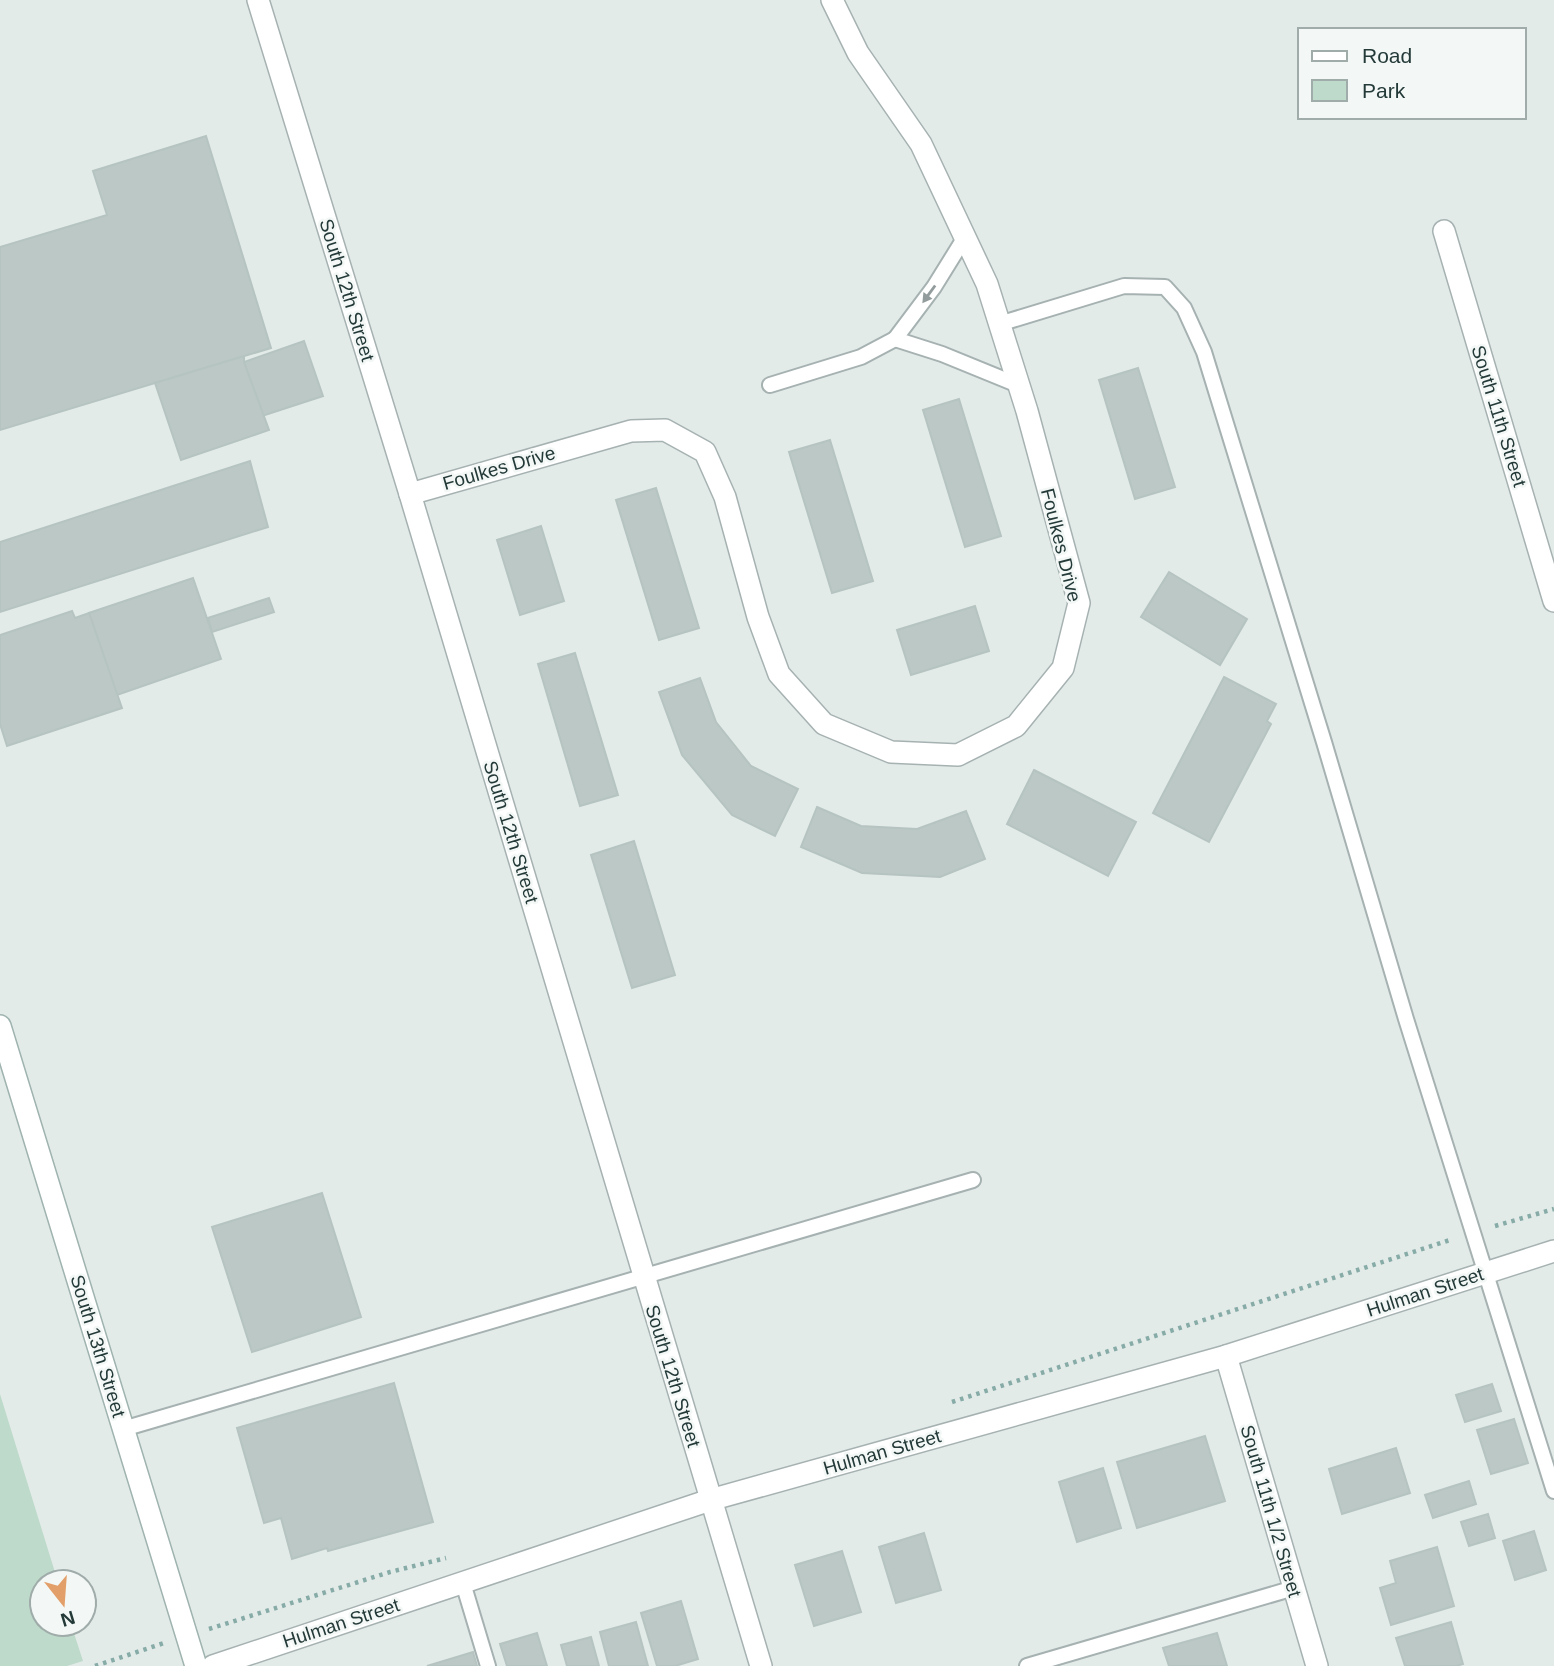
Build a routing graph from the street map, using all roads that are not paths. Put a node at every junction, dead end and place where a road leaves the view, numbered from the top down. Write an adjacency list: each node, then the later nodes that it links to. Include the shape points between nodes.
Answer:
1 (258, 0): 9 (street, South 12th Street)
2 (832, 0): 4 (street, Foulkes Drive, via 858,53 921,144)
3 (1444, 230): 10 (street, South 11th Street)
4 (965, 237): 5 (street, Foulkes Drive); 6 (lane, one-way to 6)
5 (999, 324): 8 (street, Foulkes Drive); 14 (lane, via 1124,286 1165,287 1184,308 1204,352)
6 (895, 339): 7 (lane, via 861,357); 8 (lane)
7 (770, 385)
8 (1018, 385): 9 (street, Foulkes Drive, via 1079,603 1063,668 1016,726 958,755 891,752 824,724 779,674 725,497 705,452 665,430 631,431)
9 (410, 494): 15 (street, South 12th Street)
10 (1554, 601)
11 (0, 1026): 17 (street, South 13th Street)
12 (973, 1181): 15 (lane)
13 (1554, 1251): 14 (street, Hulman Street)
14 (1486, 1272): 16 (street, Hulman Street); 18 (lane)
15 (643, 1276): 17 (lane); 19 (street, South 12th Street)
16 (1226, 1356): 19 (street, Hulman Street); 21 (street, South 11th 1/2 Street)
17 (123, 1429): 23 (street, South 13th Street)
18 (1554, 1491)
19 (710, 1500): 20 (street, Hulman Street); 26 (street, South 12th Street)
20 (463, 1583): 24 (street, Hulman Street); 25 (lane)
21 (1294, 1588): 22 (lane); 28 (street, South 11th 1/2 Street)
22 (1046, 1663): 27 (lane)
23 (196, 1666)
24 (213, 1666)
25 (488, 1666)
26 (761, 1666)
27 (1027, 1666)
28 (1317, 1666)

